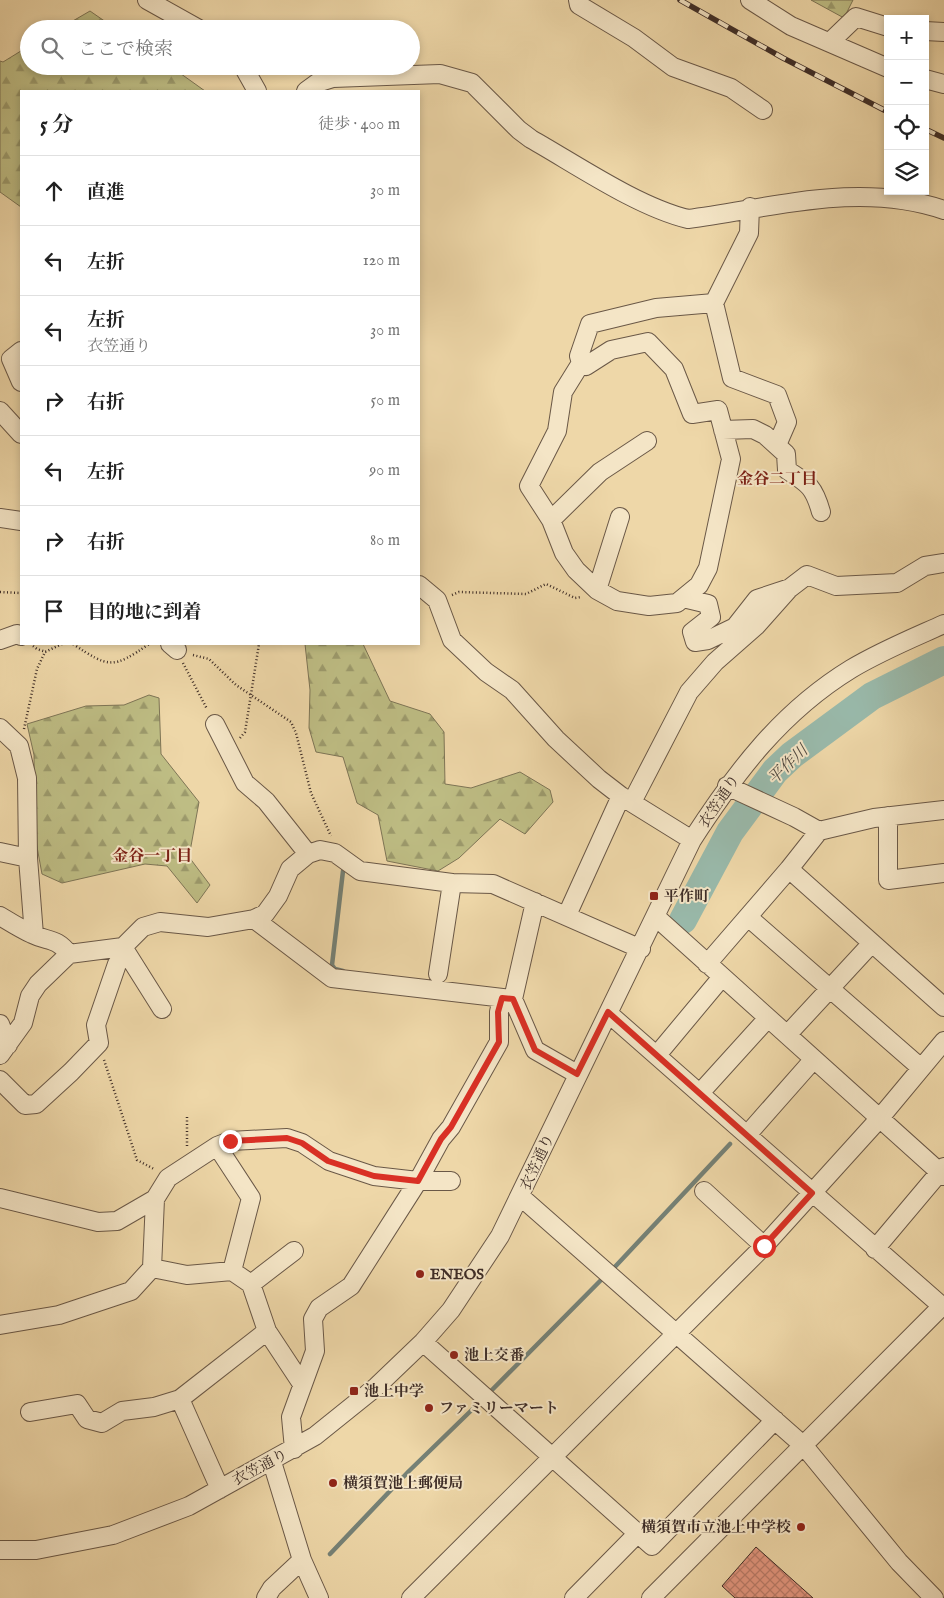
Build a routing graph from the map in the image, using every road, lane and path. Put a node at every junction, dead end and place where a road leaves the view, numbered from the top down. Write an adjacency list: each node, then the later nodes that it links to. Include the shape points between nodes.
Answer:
1 (147, 0): 4 (street)
2 (578, 0): 17 (street, via 579,5 634,38 673,67 731,88)
3 (750, 0): 8 (street, via 791,26)
4 (183, 20)
5 (884, 26): 8 (street, via 856,17)
6 (929, 31): 7 (street)
7 (944, 32)
8 (830, 42): 9 (street)
9 (884, 66)
10 (248, 75): 15 (street)
11 (413, 75): 16 (street, via 332,78)
12 (420, 75): 18 (street, via 440,74 472,83 531,139 667,214 688,219)
13 (929, 80): 14 (street)
14 (944, 84)
15 (256, 90)
16 (307, 90)
17 (764, 110)
18 (750, 207): 19 (street, via 818,198 865,197 897,198); 20 (street, via 749,233)
19 (944, 210)
20 (714, 302): 22 (street, via 656,308 590,324 579,356); 26 (street, via 732,378 777,394 787,422)
21 (20, 353): 23 (street, via 10,359)
22 (580, 363): 24 (street, via 586,366 611,350 648,342 674,369 692,414 718,410); 30 (street, via 563,392 557,431 529,486)
23 (20, 380)
24 (723, 430): 26 (street, via 753,429); 38 (street, via 731,459 708,568 699,585)
25 (646, 441): 30 (street, via 600,472)
26 (777, 445): 27 (street, via 786,454 787,470 815,493)
27 (821, 512)
28 (620, 517): 35 (street)
29 (0, 518): 31 (street)
30 (552, 520): 35 (street, via 564,553)
31 (20, 521)
32 (944, 563): 34 (street, via 925,566 897,583 836,586 807,575)
33 (420, 586): 39 (street)
34 (790, 588): 38 (street, via 758,599 736,627 708,640 695,642 692,632 711,618 708,604); 56 (street, via 688,692)
35 (597, 590): 38 (street, via 617,601 649,606 677,603); 39 (path, via 576,598 546,584 526,594 459,592)
36 (0, 592): 37 (path)
37 (20, 593)
38 (683, 598)
39 (437, 600): 56 (street, via 452,640 486,672 512,690 556,739)
40 (944, 624): 55 (street, 衣笠通り, via 851,669 806,701 764,741)
41 (20, 636): 42 (street)
42 (0, 640)
43 (33, 645): 49 (path)
44 (60, 645): 49 (path)
45 (75, 645): 46 (path, via 96,659 116,663)
46 (148, 645)
47 (259, 645): 50 (path)
48 (174, 647): 50 (path, via 209,660); 51 (path)
49 (45, 652): 53 (path, via 33,683 27,724)
50 (250, 696): 54 (path, via 245,732); 62 (path, via 291,722 311,793 334,841)
51 (215, 724): 54 (street)
52 (0, 728): 53 (street)
53 (16, 744): 64 (street, via 27,778)
54 (226, 745): 63 (street, via 245,784 266,801)
55 (727, 786): 59 (street); 60 (street, 衣笠通り)
56 (626, 799): 60 (street); 69 (street)
57 (944, 810): 58 (street)
58 (888, 816): 59 (street); 66 (street, via 888,880)
59 (818, 831): 65 (street)
60 (692, 840): 71 (street, 衣笠通り)
61 (0, 852): 64 (street)
62 (335, 853): 63 (street, via 320,850); 67 (street, via 360,871)
63 (308, 854): 73 (street, via 290,869 278,896 265,914)
64 (28, 858): 74 (street)
65 (789, 869): 72 (street); 75 (street)
66 (944, 873)
67 (452, 882): 68 (street, via 494,884); 80 (street)
68 (535, 902): 69 (street); 83 (street)
69 (567, 915): 76 (street)
70 (0, 916): 74 (street)
71 (656, 917): 76 (street, 衣笠通り); 79 (street)
72 (748, 917): 79 (street); 82 (street)
73 (254, 919): 77 (street, via 208,927 160,922 143,927); 83 (street, via 332,978)
74 (34, 935): 78 (street, via 62,944)
75 (872, 943): 82 (street); 84 (street)
76 (641, 949): 86 (street, 衣笠通り)
77 (124, 951): 78 (street); 85 (street); 91 (street, via 96,1025)
78 (69, 954): 92 (street, via 38,984 30,996 23,1023)
79 (707, 964): 81 (street)
80 (438, 974)
81 (722, 978): 87 (street); 93 (street)
82 (829, 990): 89 (street); 95 (street)
83 (508, 998): 96 (street, via 535,1050); 106 (street, via 498,1012 499,1042)
84 (944, 1007)
85 (162, 1008)
86 (608, 1012): 93 (street); 96 (street, 衣笠通り)
87 (768, 1018): 89 (street); 98 (street)
88 (0, 1024): 92 (street)
89 (787, 1035): 94 (street)
90 (944, 1041): 95 (street)
91 (99, 1042): 97 (street, via 36,1104 24,1105); 105 (path, via 137,1160)
92 (4, 1050)
93 (657, 1055): 98 (street)
94 (814, 1059): 100 (street); 101 (street)
95 (921, 1068): 100 (street)
96 (577, 1074): 110 (street, 衣笠通り)
97 (0, 1080)
98 (700, 1093): 101 (street)
99 (187, 1117): 103 (path)
100 (879, 1118): 104 (street); 109 (street)
101 (747, 1136): 109 (street)
102 (217, 1146): 103 (street); 106 (street, via 230,1141 287,1138 302,1143 328,1161 374,1176); 117 (street, via 251,1198)
103 (187, 1167): 105 (street)
104 (943, 1172): 114 (street)
105 (168, 1178): 112 (street)
106 (418, 1181): 107 (street); 124 (street, via 351,1286 319,1308 313,1319 315,1351)
107 (450, 1181)
108 (704, 1191): 113 (street)
109 (812, 1193): 113 (street); 114 (street)
110 (521, 1197): 122 (street); 123 (street, 衣笠通り, via 474,1276)
111 (0, 1198): 112 (street, via 98,1222 117,1221)
112 (155, 1199): 116 (street)
113 (764, 1246): 122 (street)
114 (875, 1249): 119 (street)
115 (294, 1251): 118 (street)
116 (152, 1268): 117 (street, via 187,1275); 120 (street, via 131,1291 59,1315)
117 (232, 1271): 118 (street)
118 (251, 1284): 121 (street)
119 (943, 1307): 128 (street)
120 (0, 1325)
121 (267, 1331): 124 (street); 125 (street)
122 (676, 1333): 127 (street); 130 (street)
123 (423, 1342): 129 (street, 衣笠通り, via 376,1387); 130 (street)
124 (302, 1384): 129 (street, via 291,1417)
125 (180, 1400): 126 (street, via 122,1411 102,1423 87,1419 77,1404); 132 (street)
126 (30, 1412)
127 (775, 1420): 128 (street); 133 (street, via 652,1546)
128 (804, 1446): 140 (street); 141 (street, via 899,1562)
129 (294, 1449): 131 (street, 衣笠通り)
130 (552, 1457): 133 (street); 138 (street)
131 (272, 1462): 132 (street, 衣笠通り); 135 (street)
132 (220, 1489): 134 (street, 衣笠通り, via 189,1506 113,1535 36,1550)
133 (638, 1533): 139 (street)
134 (0, 1550)
135 (302, 1560): 136 (street, via 272,1588); 137 (street)
136 (266, 1598)
137 (319, 1598)
138 (411, 1598)
139 (574, 1598)
140 (651, 1598)
141 (934, 1598)

